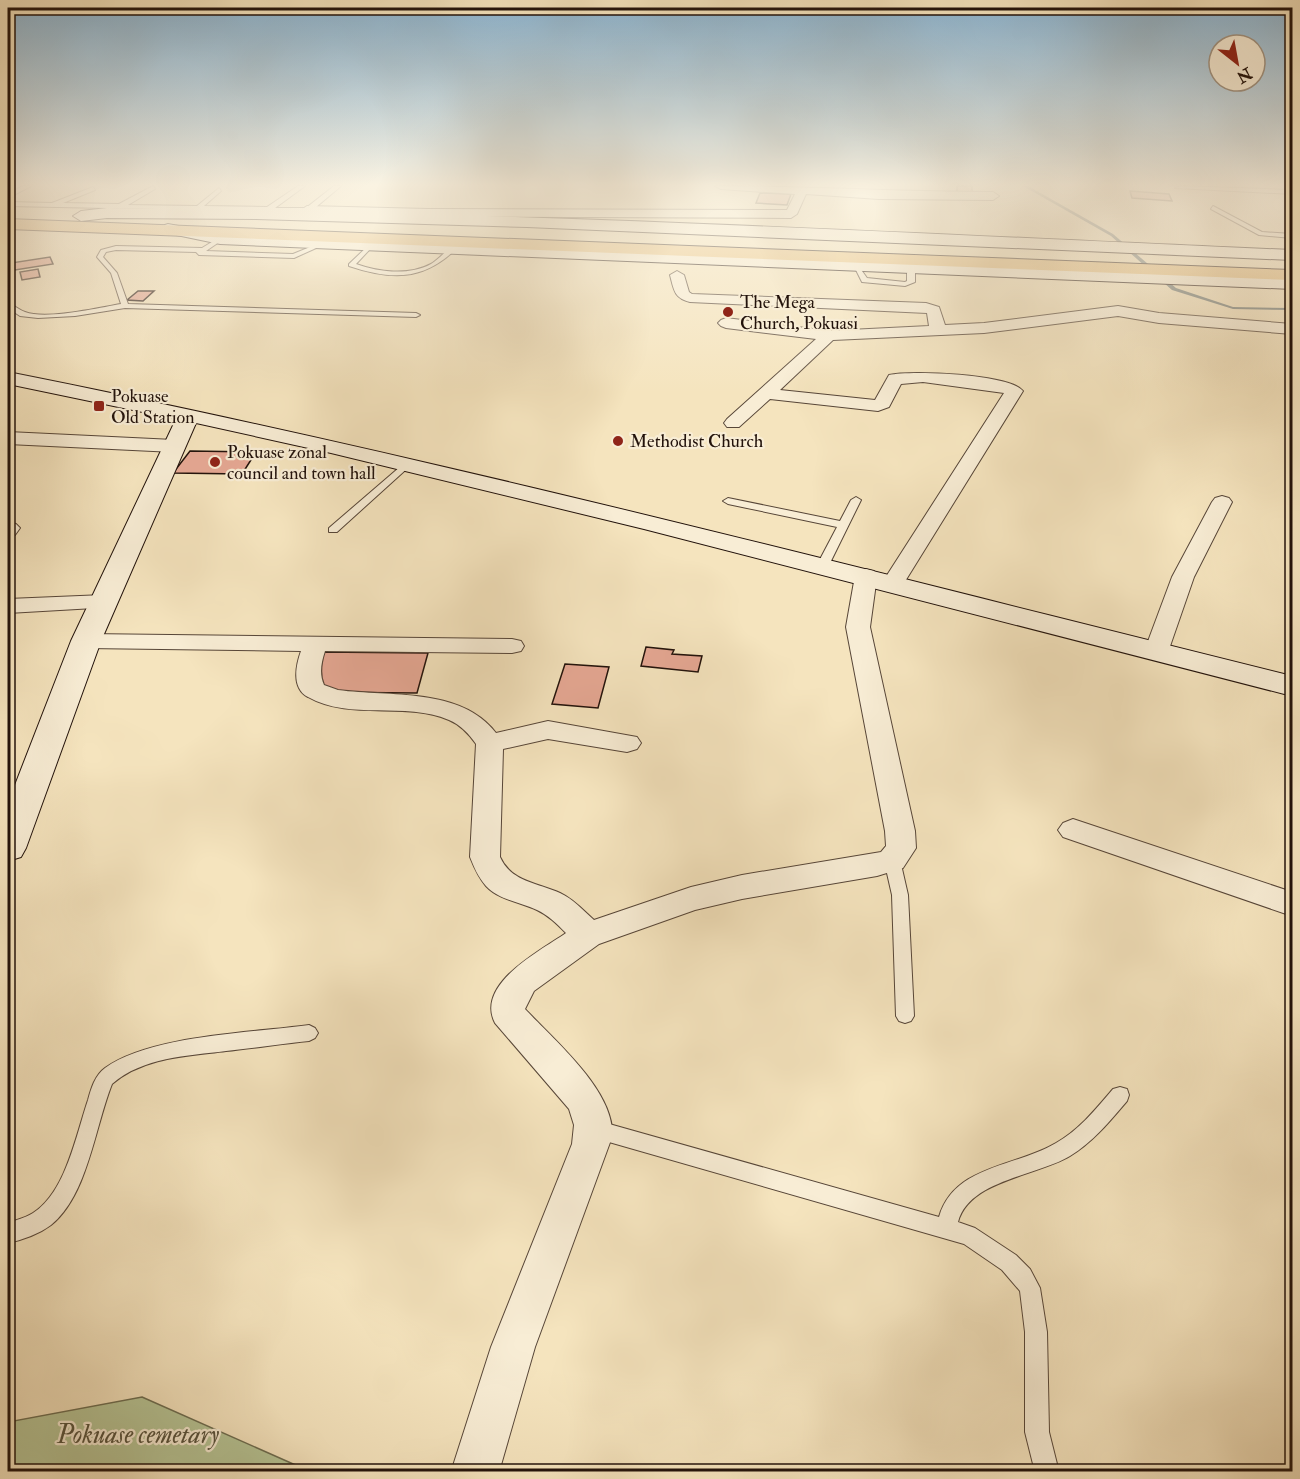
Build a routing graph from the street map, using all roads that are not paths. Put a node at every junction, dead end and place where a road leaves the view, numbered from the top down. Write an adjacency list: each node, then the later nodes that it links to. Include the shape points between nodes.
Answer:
1 (101, 255): 19 (lane, via 114,273)
2 (263, 255): 3 (lane)
3 (296, 255)
4 (361, 255): 5 (lane, via 351,265 370,272 414,272 434,265)
5 (446, 255)
6 (578, 255): 12 (main road, via 913,268)
7 (1042, 255): 12 (highway)
8 (1058, 255): 12 (highway)
9 (1102, 255): 12 (main road)
10 (1200, 255): 13 (main road)
11 (1293, 255): 13 (main road)
12 (1108, 257): 13 (main road); 13 (main road)
13 (1154, 259): 14 (highway); 16 (highway); 17 (main road)
14 (1293, 264)
15 (677, 275): 23 (street, via 682,295 690,298 927,307 934,310)
16 (1293, 275)
17 (1293, 284)
18 (8, 305): 19 (lane, via 23,314 38,315)
19 (125, 306): 20 (lane)
20 (417, 315)
21 (726, 323): 24 (street)
22 (1293, 329): 23 (street, via 1118,311)
23 (938, 331): 24 (street)
24 (829, 336): 26 (street)
25 (8, 378): 27 (main road)
26 (764, 393): 28 (street); 38 (street, via 878,406 884,403 895,380 923,377 1005,386 1014,391)
27 (189, 415): 30 (main road); 31 (main road)
28 (733, 423)
29 (8, 438): 30 (street)
30 (174, 446): 39 (main road)
31 (408, 463): 36 (lane); 37 (main road)
32 (856, 500): 35 (lane)
33 (728, 501): 35 (lane)
34 (1222, 502): 44 (street, via 1183,577)
35 (843, 525): 37 (lane)
36 (333, 530)
37 (823, 565): 38 (main road)
38 (879, 579): 44 (main road); 50 (street, via 858,627 900,831 901,848)
39 (104, 602): 40 (street); 41 (main road)
40 (8, 606)
41 (86, 641): 42 (street); 49 (main road)
42 (315, 644): 43 (street); 46 (street, via 307,669 315,692 444,709 465,716 483,729)
43 (512, 646)
44 (1156, 652): 45 (main road)
45 (1293, 686)
46 (490, 743): 47 (street, via 548,730); 52 (street, via 484,857 490,872 503,884 561,909)
47 (627, 743)
48 (1073, 830): 51 (street)
49 (8, 848)
50 (892, 860): 52 (street, via 691,899); 53 (lane, via 900,895)
51 (1293, 904)
52 (588, 935): 56 (street, via 522,981 510,999 507,1013 582,1097)
53 (905, 1016)
54 (309, 1033): 58 (lane, via 173,1050 117,1070 105,1079 100,1090 69,1182 57,1204 46,1217)
55 (1120, 1095): 57 (lane, via 1084,1136 1062,1151 970,1189 955,1202)
56 (595, 1129): 57 (lane); 59 (street, via 516,1336)
57 (946, 1229): 60 (lane, via 968,1235 1005,1257 1029,1287 1037,1331 1038,1450)
58 (8, 1233)
59 (475, 1472)
60 (1047, 1472)

